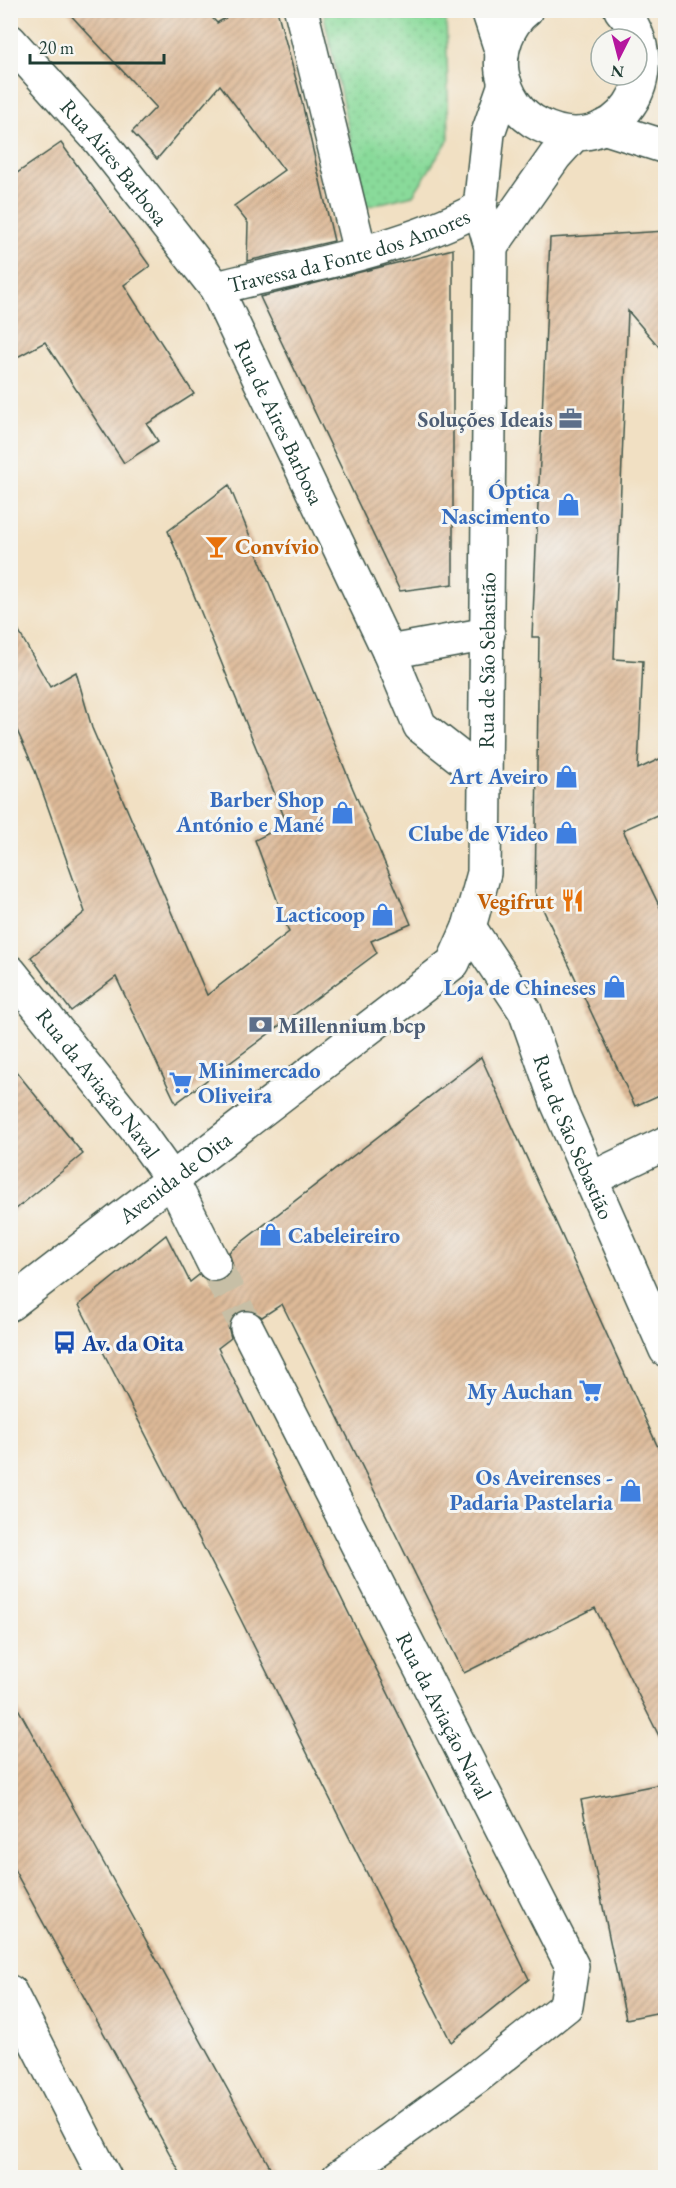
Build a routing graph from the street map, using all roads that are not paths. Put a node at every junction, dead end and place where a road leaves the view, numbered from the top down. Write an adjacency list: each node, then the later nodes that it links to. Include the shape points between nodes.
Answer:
1 (301, 10): 15 (street)
2 (488, 10): 8 (street)
3 (526, 10): 8 (street, Rua de São Sebastião, via 508,32)
4 (621, 10): 5 (street)
5 (633, 27)
6 (10, 41): 16 (street, Rua Aires Barbosa, via 100,141)
7 (649, 63): 9 (street)
8 (503, 69): 11 (street, via 514,104 530,120 551,131); 13 (street, Rua de São Sebastião, via 488,133)
9 (666, 82)
10 (639, 87): 11 (street, via 621,116)
11 (589, 131): 12 (street); 14 (street, via 555,156)
12 (666, 147)
13 (480, 208): 14 (street, Rua de São Sebastião); 15 (street, Travessa da Fonte dos Amores, via 445,227)
14 (491, 247): 17 (street, Rua de São Sebastião)
15 (360, 252): 16 (street, Travessa da Fonte dos Amores)
16 (216, 288): 18 (street, Rua de Aires Barbosa)
17 (488, 634): 18 (street); 19 (street, Rua de São Sebastião)
18 (389, 651): 19 (street, Rua de Aires Barbosa, via 420,726)
19 (485, 777): 20 (street, Rua de São Sebastião, via 484,873)
20 (469, 927): 23 (street, Avenida de Oita, via 453,963); 24 (street, Rua de São Sebastião, via 525,1011 557,1102)
21 (10, 972): 23 (street, Rua da Aviação Naval)
22 (666, 1143): 24 (street)
23 (171, 1178): 25 (street, Rua da Aviação Naval); 26 (street, Avenida de Oita)
24 (591, 1179): 28 (street, Rua de São Sebastião)
25 (214, 1264)
26 (10, 1304)
27 (247, 1328): 31 (street, Rua da Aviação Naval, via 572,1966 566,2006)
28 (666, 1350)
29 (10, 1992): 30 (street)
30 (105, 2178)
31 (338, 2178)

